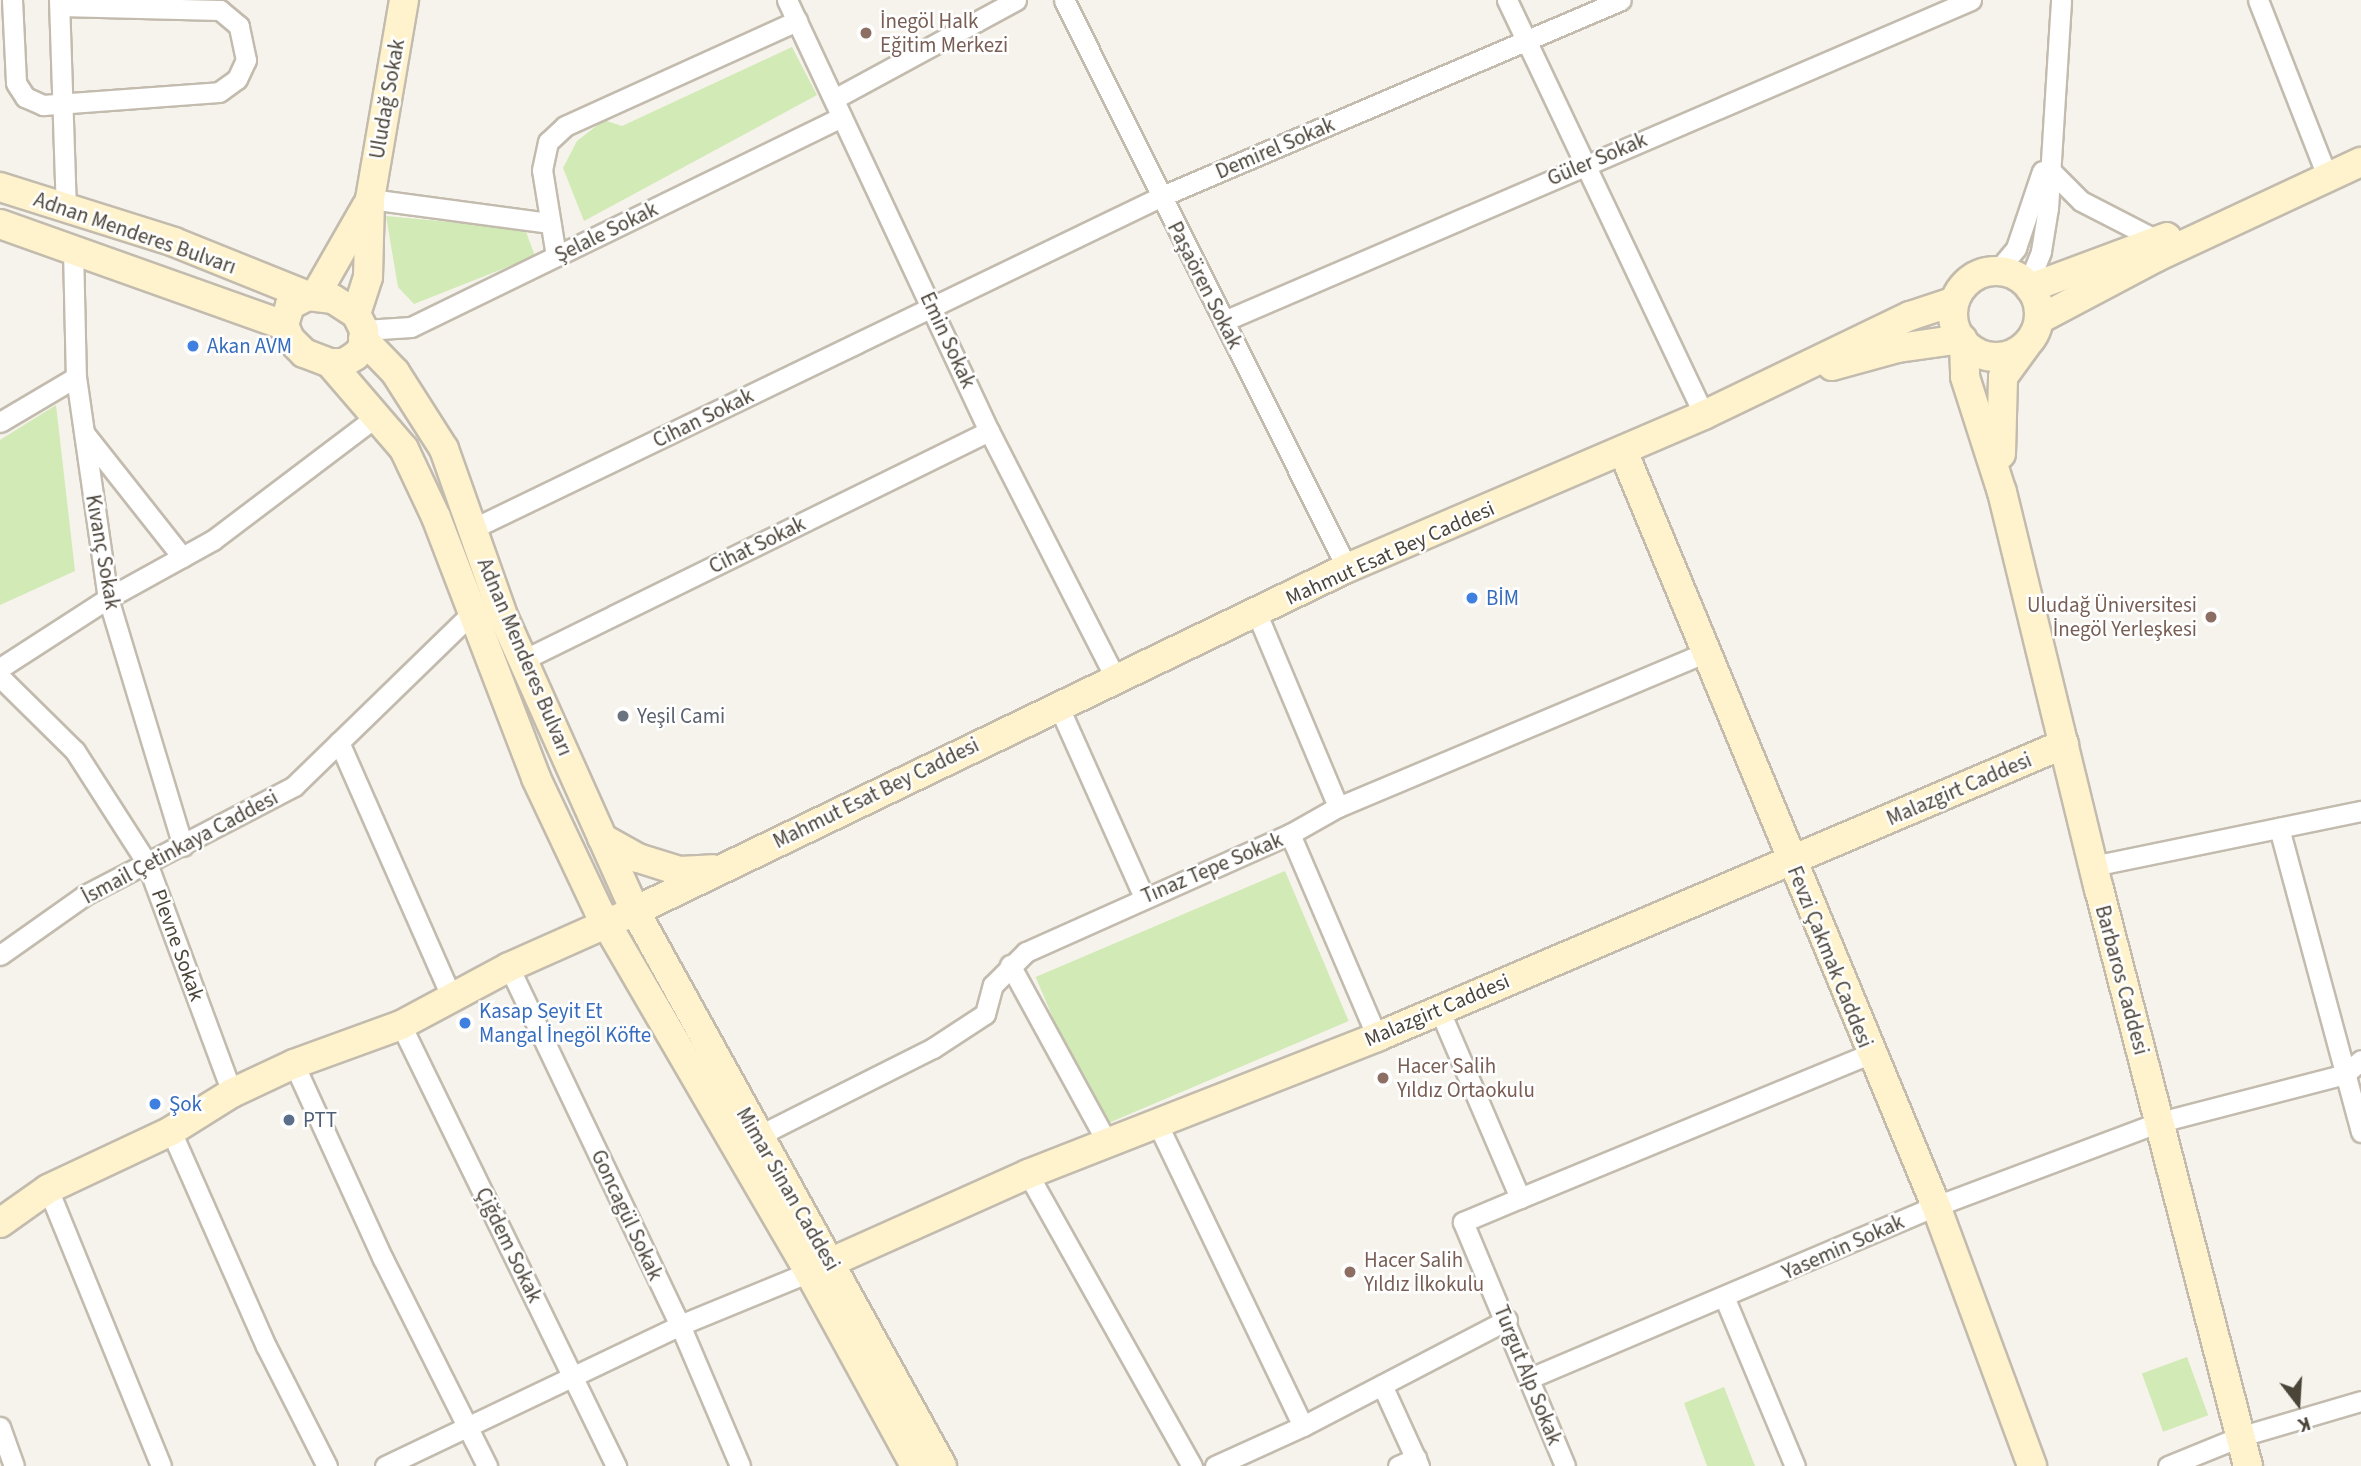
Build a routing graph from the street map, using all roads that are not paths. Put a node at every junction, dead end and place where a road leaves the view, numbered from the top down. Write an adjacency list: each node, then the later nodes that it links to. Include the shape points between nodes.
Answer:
1 (12, 0): 14 (street, via 16,83 33,102)
2 (404, 0): 22 (main road, Uludağ Sokak)
3 (788, 0): 12 (street, Emin Sokak)
4 (1016, 0): 15 (street, Şelale Sokak)
5 (1064, 0): 21 (street, Paşaören Sokak)
6 (1507, 0): 13 (street)
7 (1621, 0): 13 (street, Demirel Sokak)
8 (1971, 0): 18 (street, Güler Sokak)
9 (2061, 0): 16 (street)
10 (2258, 0): 19 (street)
11 (60, 3): 14 (street); 14 (street, via 220,10 239,26 246,49 237,79 219,92)
12 (797, 21): 15 (street, Emin Sokak); 25 (street, via 565,126 548,142 542,170)
13 (1526, 42): 18 (street); 21 (street, Demirel Sokak)
14 (61, 106): 23 (street)
15 (838, 108): 29 (street, Şelale Sokak); 34 (street, Emin Sokak)
16 (2049, 161): 27 (street, via 2081,201); 30 (street, via 2016,248); 31 (street, via 2041,251)
17 (2361, 162): 19 (main road)
18 (1585, 164): 36 (street, Güler Sokak); 44 (street)
19 (2328, 179): 24 (main road)
20 (0, 187): 23 (main road, Adnan Menderes Bulvarı)
21 (1160, 197): 34 (street, Demirel Sokak); 36 (street, Paşaören Sokak)
22 (370, 198): 25 (street); 32 (main road); 38 (main road)
23 (66, 209): 32 (main road, Adnan Menderes Bulvarı, via 174,242)
24 (2241, 219): 27 (main road); 35 (main road, via 2088,290)
25 (550, 223): 29 (street)
26 (0, 224): 28 (main road, Adnan Menderes Bulvarı)
27 (2157, 240): 31 (main road)
28 (73, 249): 37 (main road, Adnan Menderes Bulvarı); 42 (street, Kıvanç Sokak)
29 (556, 256): 38 (street, Şelale Sokak, via 411,327)
30 (1997, 271): 31 (main road); 33 (main road, via 1971,279)
31 (2029, 286): 35 (main road)
32 (311, 296): 37 (main road, via 290,304); 38 (main road, via 333,299)
33 (1955, 301): 39 (main road, via 1953,316); 43 (main road, via 1817,357)
34 (933, 306): 47 (street, Emin Sokak); 51 (street, Cihan Sokak)
35 (2040, 319): 40 (main road)
36 (1224, 321): 53 (street, Paşaören Sokak)
37 (284, 324): 41 (main road, via 290,339 304,353)
38 (361, 328): 41 (main road, via 355,356 344,363); 51 (main road, Adnan Menderes Bulvarı, via 396,372 444,449)
39 (1963, 341): 40 (main road, via 1975,352 2002,357); 43 (main road, via 1898,348); 50 (main road, via 1965,377)
40 (2027, 345): 50 (main road, via 2003,377)
41 (330, 363): 45 (main road, Adnan Menderes Bulvarı)
42 (76, 377): 46 (street); 48 (street, Kıvanç Sokak)
43 (1766, 386): 44 (main road, Mahmut Esat Bey Caddesi)
44 (1704, 415): 49 (main road, Mahmut Esat Bey Caddesi)
45 (377, 416): 52 (street, via 213,540); 55 (main road, Adnan Menderes Bulvarı, via 404,449)
46 (0, 422)
47 (989, 431): 58 (street, Cihat Sokak); 61 (street, Emin Sokak)
48 (85, 434): 52 (street); 54 (street, Kıvanç Sokak)
49 (1623, 451): 53 (main road, Mahmut Esat Bey Caddesi); 57 (main road, Fevzi Çakmak Caddesi)
50 (2002, 492): 64 (main road, Barbaros Caddesi)
51 (472, 529): 58 (main road, Adnan Menderes Bulvarı, via 504,618)
52 (182, 557): 54 (street)
53 (1347, 568): 56 (main road, Mahmut Esat Bey Caddesi)
54 (108, 598): 59 (street); 70 (street, Kıvanç Sokak)
55 (473, 612): 63 (street, İsmail Çetinkaya Caddesi); 77 (main road, Adnan Menderes Bulvarı, via 536,778)
56 (1257, 614): 61 (main road, Mahmut Esat Bey Caddesi); 65 (street)
57 (1707, 652): 65 (street, Tınaz Tepe Sokak); 71 (main road, Fevzi Çakmak Caddesi)
58 (525, 659): 69 (main road, Adnan Menderes Bulvarı)
59 (0, 668)
60 (0, 677): 72 (street, Plevne Sokak, via 75,751)
61 (1115, 677): 62 (main road, Mahmut Esat Bey Caddesi)
62 (1058, 705): 74 (main road, Mahmut Esat Bey Caddesi); 75 (street)
63 (340, 742): 70 (street, İsmail Çetinkaya Caddesi, via 294,786); 81 (street)
64 (2064, 744): 71 (main road, Malazgirt Caddesi); 73 (main road, Barbaros Caddesi)
65 (1338, 807): 68 (street, Tınaz Tepe Sokak)
66 (2361, 811): 67 (street)
67 (2279, 828): 73 (street); 88 (street)
68 (1290, 834): 75 (street, Tınaz Tepe Sokak); 84 (street)
69 (602, 838): 74 (main road, via 638,858 680,871); 76 (main road, Adnan Menderes Bulvarı)
70 (183, 846): 72 (street, İsmail Çetinkaya Caddesi)
71 (1791, 860): 82 (main road, Malazgirt Caddesi); 85 (main road, Fevzi Çakmak Caddesi)
72 (148, 863): 78 (street, İsmail Çetinkaya Caddesi, via 85,895); 89 (street, Plevne Sokak)
73 (2093, 866): 90 (main road, Barbaros Caddesi)
74 (722, 868): 76 (main road, Mahmut Esat Bey Caddesi)
75 (1144, 897): 79 (street, Tınaz Tepe Sokak, via 1027,952)
76 (635, 911): 77 (main road, Mahmut Esat Bey Caddesi); 94 (main road, Mimar Sinan Caddesi)
77 (606, 924): 80 (main road, Mahmut Esat Bey Caddesi); 94 (main road, Mimar Sinan Caddesi)
78 (0, 955)
79 (1010, 965): 94 (street, Tınaz Tepe Sokak, via 993,985 985,1014 933,1048); 95 (street)
80 (509, 967): 81 (main road, Mahmut Esat Bey Caddesi); 104 (street, Goncagül Sokak)
81 (452, 996): 83 (main road, Mahmut Esat Bey Caddesi)
82 (1439, 1009): 84 (main road, Malazgirt Caddesi); 98 (street)
83 (401, 1026): 87 (main road, Mahmut Esat Bey Caddesi); 105 (street, Çiğdem Sokak)
84 (1377, 1037): 91 (main road, Malazgirt Caddesi)
85 (1870, 1054): 98 (street); 99 (main road, Fevzi Çakmak Caddesi)
86 (2361, 1060): 88 (street)
87 (294, 1063): 89 (main road, Mahmut Esat Bey Caddesi); 109 (street, via 383,1259)
88 (2345, 1074): 90 (street, Yasemin Sokak); 93 (street)
89 (232, 1093): 92 (main road, Mahmut Esat Bey Caddesi)
90 (2160, 1122): 99 (street, Yasemin Sokak); 112 (main road, Barbaros Caddesi)
91 (1158, 1125): 95 (main road, Malazgirt Caddesi); 110 (street)
92 (171, 1131): 97 (main road, Mahmut Esat Bey Caddesi); 116 (street, via 266,1346)
93 (2361, 1132)
94 (746, 1142): 101 (main road, Mimar Sinan Caddesi)
95 (1108, 1144): 96 (main road, Malazgirt Caddesi)
96 (1028, 1174): 101 (main road, Malazgirt Caddesi); 123 (street)
97 (48, 1189): 100 (main road, Mahmut Esat Bey Caddesi); 115 (street)
98 (1520, 1198): 103 (street, Turgut Alp Sokak, via 1463,1222)
99 (1936, 1206): 102 (street, Yasemin Sokak); 127 (main road, Fevzi Çakmak Caddesi)
100 (0, 1223)
101 (820, 1267): 104 (street); 121 (main road, Mimar Sinan Caddesi); 122 (main road, Mimar Sinan Caddesi)
102 (1726, 1299): 106 (street, Yasemin Sokak); 126 (street)
103 (1507, 1320): 106 (street, Turgut Alp Sokak); 107 (street)
104 (680, 1325): 105 (street); 120 (street, Goncagül Sokak)
105 (574, 1378): 109 (street); 119 (street, Çiğdem Sokak)
106 (1530, 1378): 125 (street, Turgut Alp Sokak)
107 (1382, 1385): 110 (street); 113 (street)
108 (2361, 1401): 112 (street)
109 (468, 1424): 117 (street); 118 (street)
110 (1303, 1426): 124 (street)
111 (0, 1427): 114 (street)
112 (2242, 1436): 128 (street); 129 (main road, Barbaros Caddesi)
113 (1411, 1463)
114 (15, 1466)
115 (161, 1466)
116 (327, 1466)
117 (384, 1466)
118 (487, 1466)
119 (616, 1466)
120 (740, 1466)
121 (915, 1466)
122 (942, 1466)
123 (1192, 1466)
124 (1215, 1466)
125 (1565, 1466)
126 (1795, 1466)
127 (2032, 1466)
128 (2168, 1466)
129 (2248, 1466)

